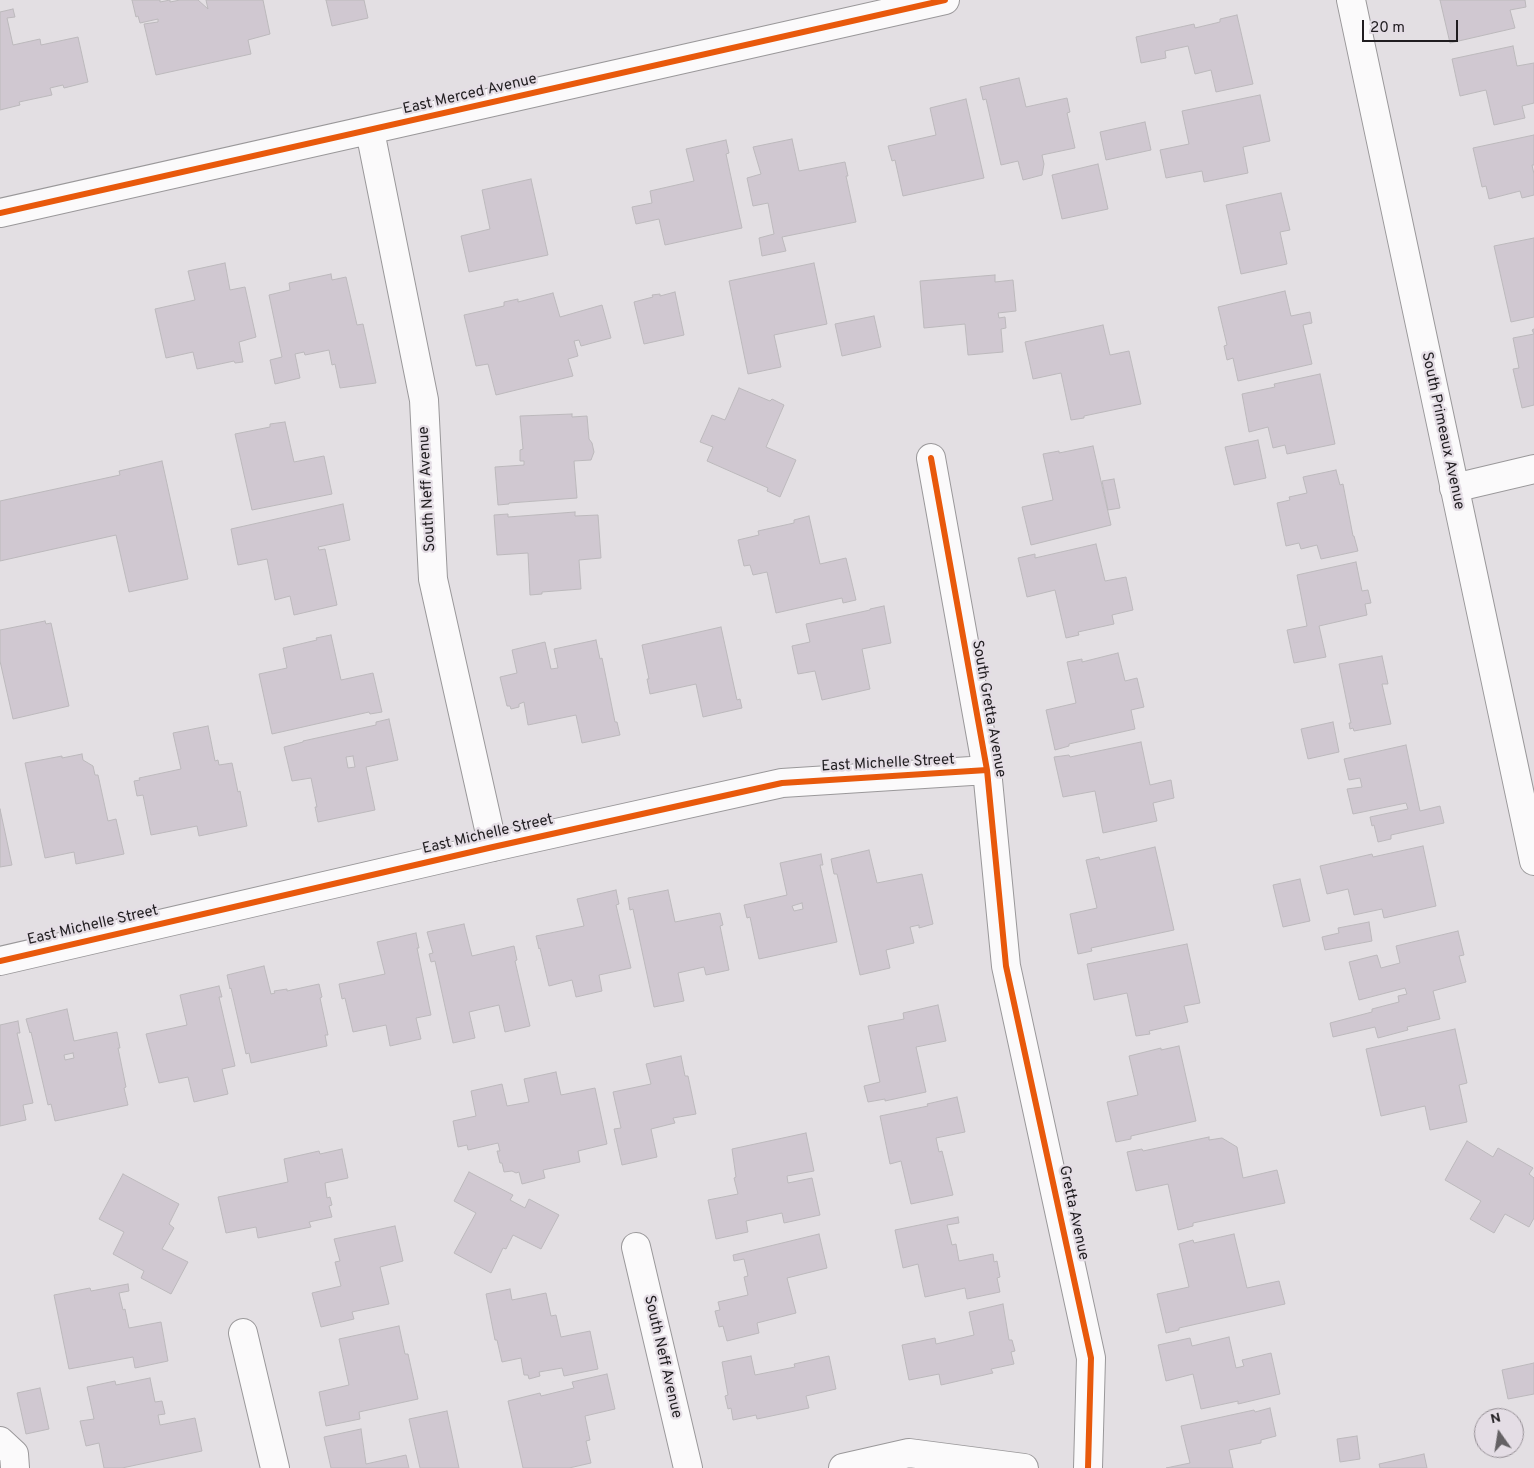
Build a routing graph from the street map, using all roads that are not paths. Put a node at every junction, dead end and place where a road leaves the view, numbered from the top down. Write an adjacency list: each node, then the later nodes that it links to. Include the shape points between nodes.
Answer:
1 (945, 0): 3 (street, East Merced Avenue)
2 (1351, 0): 8 (street, South Primeaux Avenue)
3 (860, 9): 4 (street, East Merced Avenue)
4 (370, 131): 5 (street, East Merced Avenue); 10 (street, South Neff Avenue, via 424,400 432,579)
5 (0, 213)
6 (931, 458): 9 (street, South Gretta Avenue)
7 (1534, 470): 8 (street)
8 (1454, 488): 11 (street, South Primeaux Avenue)
9 (987, 770): 10 (street, East Michelle Street, via 782,783); 13 (street, South Gretta Avenue)
10 (493, 847): 12 (street, East Michelle Street)
11 (1534, 861)
12 (0, 960)
13 (1006, 966): 22 (street, Gretta Avenue, via 1092,1358)
14 (636, 1247): 19 (street, South Neff Avenue)
15 (243, 1334): 18 (street)
16 (0, 1441): 17 (street, via 14,1454)
17 (14, 1468)
18 (275, 1468)
19 (688, 1468)
20 (843, 1468): 21 (street, via 909,1453)
21 (1024, 1468)
22 (1088, 1468)

